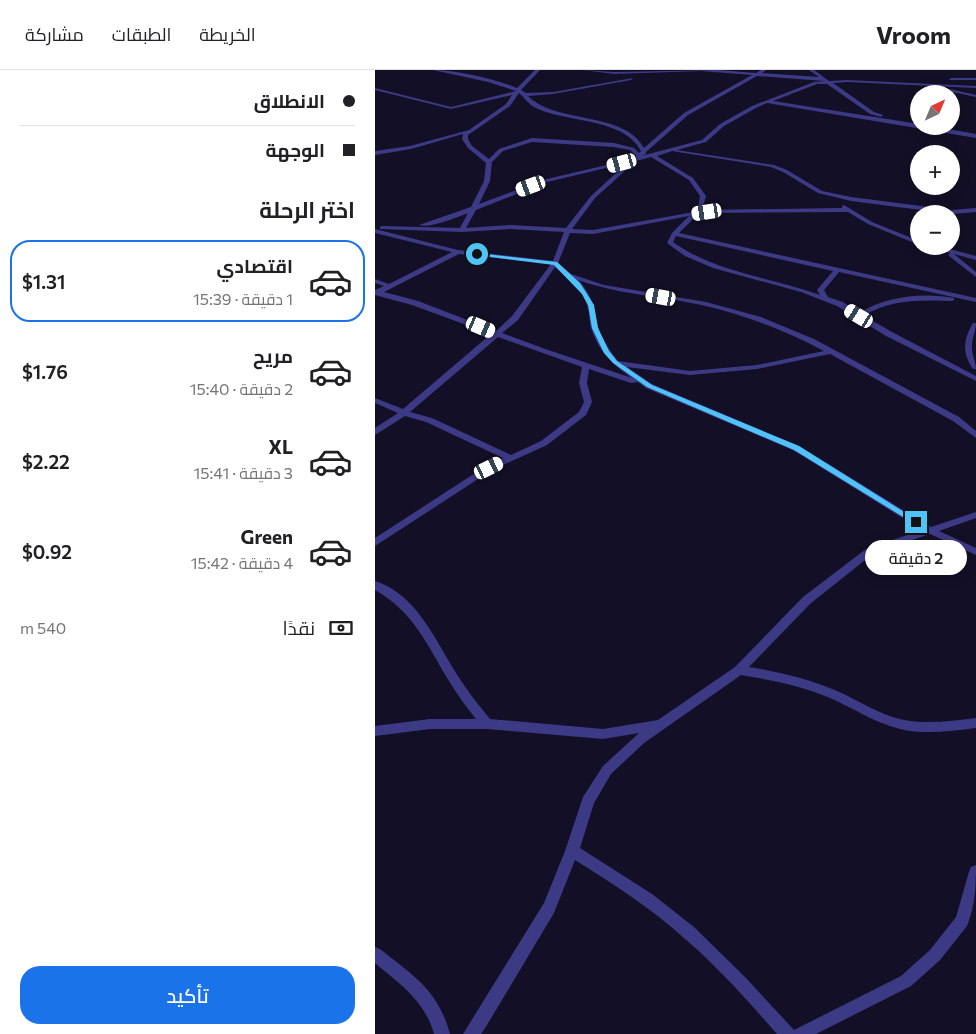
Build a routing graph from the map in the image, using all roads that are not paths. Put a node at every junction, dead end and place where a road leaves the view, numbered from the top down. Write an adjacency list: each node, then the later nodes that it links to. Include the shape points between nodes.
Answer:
1 (435, 70): 15 (street)
2 (538, 70): 15 (street)
3 (585, 70): 4 (street, via 621,73)
4 (697, 70): 7 (street); 15 (street, via 602,82 553,93)
5 (764, 70): 8 (street)
6 (811, 70): 10 (street)
7 (724, 71): 8 (street)
8 (756, 74): 10 (street); 26 (street, via 686,114)
9 (976, 79): 11 (street)
10 (825, 80): 11 (street); 17 (street); 18 (street, via 872,113)
11 (887, 83): 12 (street)
12 (917, 83): 13 (street); 16 (street)
13 (976, 87)
14 (375, 89): 15 (street, via 451,108)
15 (520, 93): 20 (street); 26 (street, via 537,106 586,118 623,133 639,142)
16 (976, 96)
17 (767, 102): 19 (street); 23 (street, via 722,125 704,141)
18 (910, 123)
19 (910, 124)
20 (470, 131): 24 (street, via 432,140 405,151); 27 (street, via 465,139 470,148)
21 (960, 133): 22 (street)
22 (976, 136)
23 (673, 151): 25 (street); 28 (street, via 772,166 785,170)
24 (375, 154)
25 (652, 155): 26 (street); 36 (street, via 691,179 703,196 703,203)
26 (639, 156): 27 (street, via 632,149 614,145 537,140 509,146); 30 (street, via 545,181); 40 (street, via 593,197)
27 (489, 162): 30 (street, via 486,188)
28 (820, 192): 31 (street); 32 (street)
29 (976, 206): 33 (street)
30 (473, 208): 37 (street, via 449,218); 39 (street)
31 (910, 208)
32 (849, 210): 36 (street); 42 (street, via 870,224)
33 (960, 210)
34 (976, 210): 35 (street)
35 (960, 212)
36 (696, 213): 40 (street, via 607,231); 41 (street)
37 (403, 228): 38 (street); 39 (street)
38 (375, 229): 43 (street)
39 (462, 230): 40 (street, via 510,227)
40 (568, 230): 47 (street)
41 (674, 234): 48 (street); 54 (street, via 670,243 693,258)
42 (909, 240)
43 (458, 252): 47 (street); 52 (street)
44 (951, 255): 50 (street)
45 (959, 255): 46 (street)
46 (976, 258)
47 (555, 263): 49 (street); 58 (street, via 515,318)
48 (838, 269): 54 (street, via 820,290); 55 (street)
49 (568, 275): 59 (street, via 603,287 722,308 787,330); 60 (street, via 591,305 595,328)
50 (976, 275)
51 (375, 282): 52 (street)
52 (389, 286): 53 (street)
53 (376, 293): 58 (street, via 415,303)
54 (825, 297): 56 (street)
55 (976, 300): 56 (street, via 913,299 879,306)
56 (859, 316): 63 (street)
57 (976, 325): 62 (street, via 968,336 967,348)
58 (498, 334): 61 (street); 66 (street)
59 (831, 352): 60 (street, via 757,368 691,373); 68 (street, via 950,416)
60 (615, 362): 64 (street)
61 (586, 366): 64 (street); 69 (street, via 583,383 588,402 583,412 544,443)
62 (976, 367)
63 (976, 379)
64 (649, 386): 71 (street, via 797,448)
65 (375, 400): 66 (street)
66 (404, 413): 67 (street); 69 (street, via 429,420)
67 (375, 432)
68 (976, 435)
69 (510, 458): 72 (street, via 489,468)
70 (976, 515): 71 (street)
71 (931, 531): 73 (street); 75 (street, via 870,551 807,600)
72 (375, 543)
73 (976, 552)
74 (375, 585): 77 (street, via 392,594 415,614 467,699)
75 (739, 670): 76 (street, via 788,678 909,726 938,728); 78 (street)
76 (976, 723)
77 (487, 724): 78 (street, via 603,734); 79 (street, via 430,724)
78 (665, 724): 80 (street, via 640,739 607,770 588,801)
79 (375, 731)
80 (572, 851): 84 (street, via 549,908); 85 (street, via 639,893 688,932)
81 (976, 872): 86 (street, via 962,921 935,955 906,981)
82 (375, 954): 83 (street, via 424,994 439,1020)
83 (442, 1034)
84 (471, 1034)
85 (788, 1034)
86 (800, 1034)

